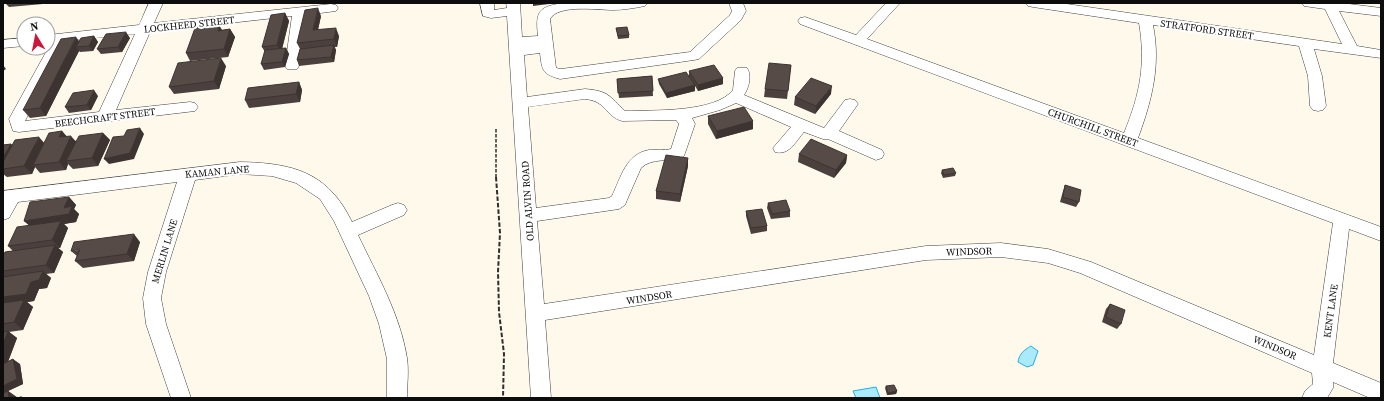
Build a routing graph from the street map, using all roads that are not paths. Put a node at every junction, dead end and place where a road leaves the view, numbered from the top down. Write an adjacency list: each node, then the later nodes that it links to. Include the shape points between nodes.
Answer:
1 (156, 3): 15 (street)
2 (487, 3): 9 (street, via 490,14)
3 (640, 3): 19 (street, via 614,6 588,4 557,8 547,12 543,19)
4 (736, 3): 19 (street, via 739,10 736,17 694,56 560,74 551,72 549,68)
5 (893, 3): 17 (street)
6 (1033, 3): 13 (street, STRATFORD STREET)
7 (1309, 3): 8 (street)
8 (1329, 4): 12 (street); 23 (street)
9 (513, 7): 22 (street, OLD ALVIN ROAD)
10 (331, 8): 11 (street, LOCKHEED STREET)
11 (299, 12): 15 (street, LOCKHEED STREET); 26 (street)
12 (1381, 12)
13 (1145, 20): 20 (street, STRATFORD STREET); 37 (street, via 1150,53 1147,86 1142,107)
14 (805, 21): 17 (street, CHURCHILL STREET)
15 (145, 29): 16 (street, LOCKHEED STREET); 34 (street)
16 (56, 39)
17 (859, 40): 37 (street, CHURCHILL STREET)
18 (16, 43): 21 (street)
19 (546, 43): 22 (street, via 542,48)
20 (1305, 43): 23 (street, STRATFORD STREET); 31 (street, via 1315,76)
21 (3, 44)
22 (516, 47): 29 (street, OLD ALVIN ROAD)
23 (1351, 49): 24 (street, STRATFORD STREET)
24 (1381, 54)
25 (47, 56): 34 (street, BEECHCRAFT STREET, via 17,119 19,127)
26 (292, 66)
27 (742, 71): 28 (street, via 740,90)
28 (736, 98): 33 (street); 35 (street)
29 (520, 103): 33 (street, via 594,94 608,100 618,113 626,117); 44 (street, OLD ALVIN ROAD)
30 (850, 104): 36 (street)
31 (1318, 106)
32 (190, 107): 34 (street, BEECHCRAFT STREET)
33 (681, 115): 44 (street, via 687,124 678,152 670,156 648,155 637,161 619,200 605,206)
34 (105, 117)
35 (802, 125): 36 (street, via 824,134); 38 (street)
36 (829, 133): 39 (street)
37 (1128, 140): 45 (street, CHURCHILL STREET)
38 (781, 148)
39 (876, 154)
40 (188, 174): 41 (street, KAMAN LANE); 46 (street, KAMAN LANE, via 257,168 299,177 321,190 330,199); 51 (street, MERLIN LANE, via 157,272 152,298 156,324)
41 (7, 196): 43 (street)
42 (398, 210): 46 (street)
43 (3, 213)
44 (528, 216): 48 (street, OLD ALVIN ROAD)
45 (1342, 220): 47 (street, CHURCHILL STREET); 49 (street, KENT LANE)
46 (348, 232): 52 (street, KAMAN LANE, via 375,288 392,336 398,370)
47 (1381, 234)
48 (534, 314): 49 (street, WINDSOR, via 926,254 1001,250 1048,256 1084,267); 53 (street, OLD ALVIN ROAD)
49 (1322, 367): 50 (street, WINDSOR); 54 (street, KENT LANE, via 1324,388)
50 (1381, 393)
51 (181, 398)
52 (397, 398)
53 (541, 398)
54 (1312, 398)

